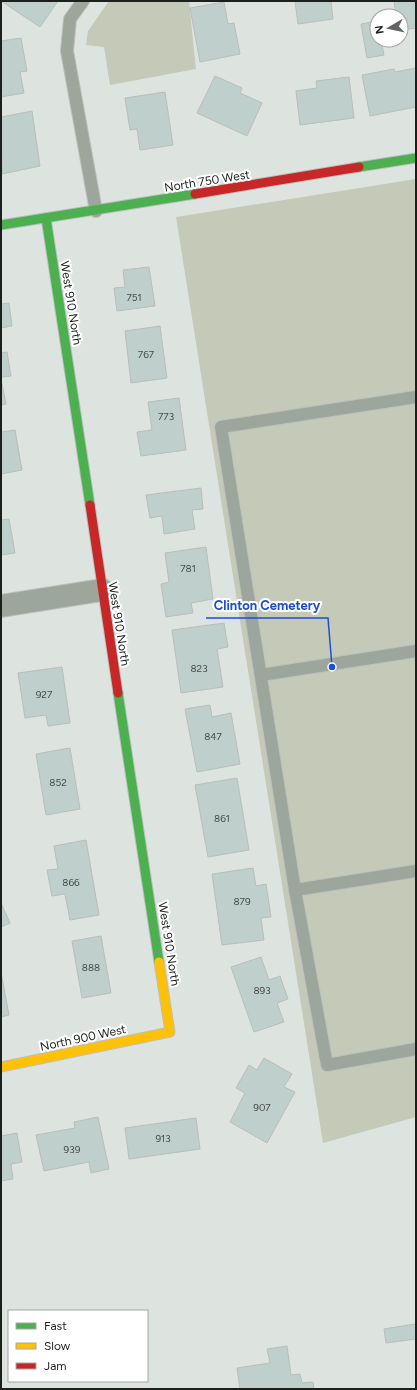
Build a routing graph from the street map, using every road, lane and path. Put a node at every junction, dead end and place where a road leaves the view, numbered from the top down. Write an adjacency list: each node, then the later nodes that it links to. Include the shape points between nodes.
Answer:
1 (83, 1): 3 (lane, via 70,19 67,51)
2 (416, 158): 3 (street, North 750 West)
3 (96, 211): 4 (street, North 750 West)
4 (46, 218): 5 (street, North 750 West); 7 (street, West 910 North)
5 (1, 225)
6 (416, 396): 10 (lane, via 221,427)
7 (102, 590): 8 (street); 13 (street, West 910 North)
8 (1, 606)
9 (416, 651): 10 (lane)
10 (261, 675): 12 (lane)
11 (416, 871): 12 (lane)
12 (296, 890): 14 (lane, via 327,1065)
13 (170, 1032): 15 (street, North 900 West)
14 (416, 1050)
15 (1, 1068)

